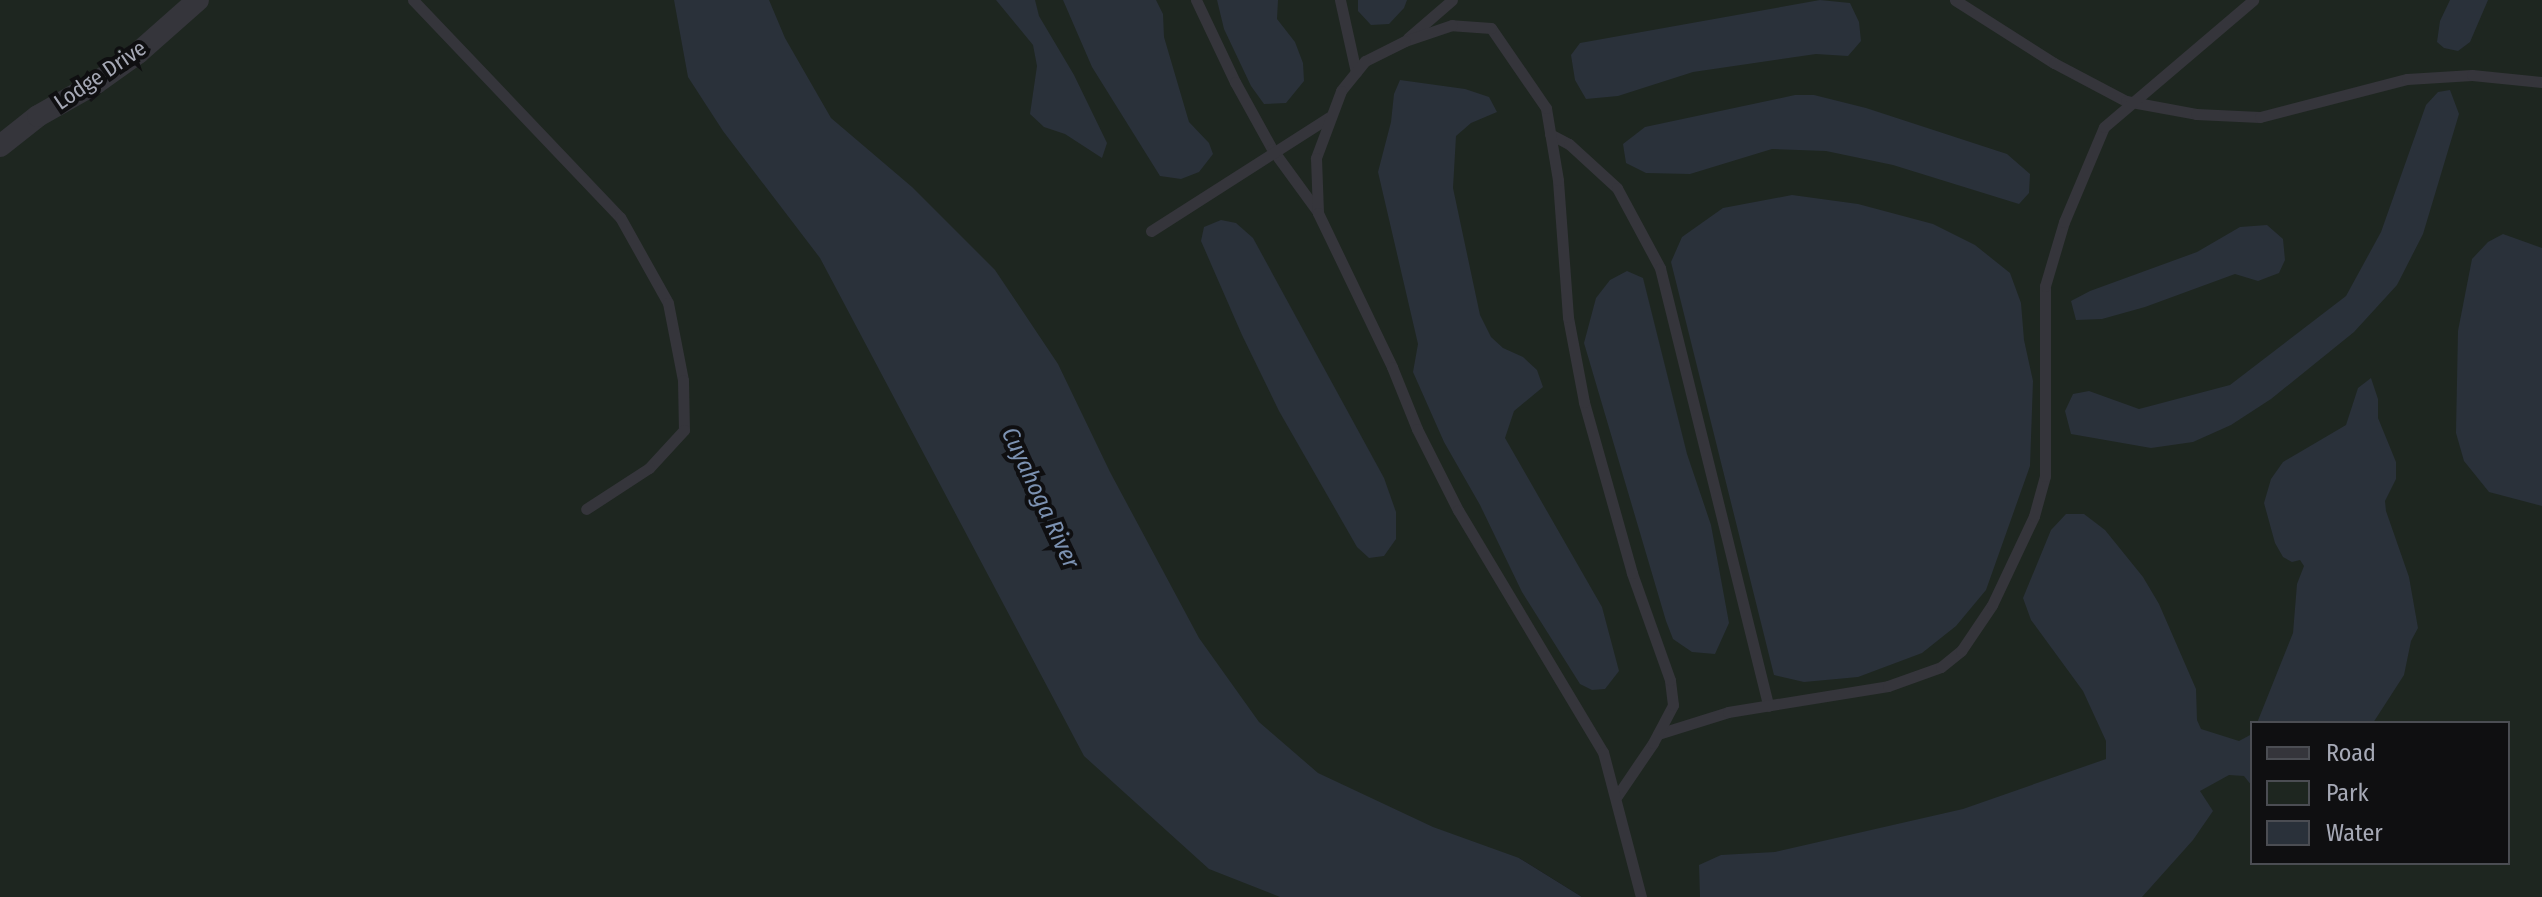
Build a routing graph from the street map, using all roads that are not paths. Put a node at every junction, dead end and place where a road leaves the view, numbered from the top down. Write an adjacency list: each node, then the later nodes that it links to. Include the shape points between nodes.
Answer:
1 (198, 0): 14 (street, Lodge Drive, via 138,53)
2 (413, 0): 18 (lane, via 620,217 668,303 683,380 684,430 649,468)
3 (1196, 0): 15 (lane)
4 (1340, 0): 9 (lane)
5 (1452, 0): 8 (lane)
6 (1955, 0): 11 (lane, via 2054,63)
7 (2253, 0): 11 (lane)
8 (1405, 41): 9 (lane, via 1365,61); 13 (lane, via 1452,25 1491,28 1546,108)
9 (1356, 72): 12 (lane)
10 (2542, 82): 11 (lane, via 2472,75 2407,79 2260,117 2196,114)
11 (2134, 102): 19 (lane, via 2104,127 2064,222 2045,286 2045,476 2034,516 1992,605 1961,651 1941,667 1888,686)
12 (1330, 116): 15 (lane); 16 (lane, via 1316,158)
13 (1550, 134): 19 (lane, via 1569,144 1617,188 1660,268); 20 (lane, via 1568,317 1584,402 1632,573 1670,680 1673,705)
14 (0, 146)
15 (1274, 152): 16 (lane); 17 (lane)
16 (1318, 213): 21 (lane, via 1417,429 1513,606 1603,752)
17 (1151, 231)
18 (586, 509)
19 (1768, 706): 20 (lane, via 1728,712)
20 (1658, 734): 21 (lane)
21 (1617, 796): 22 (lane)
22 (1641, 897)

